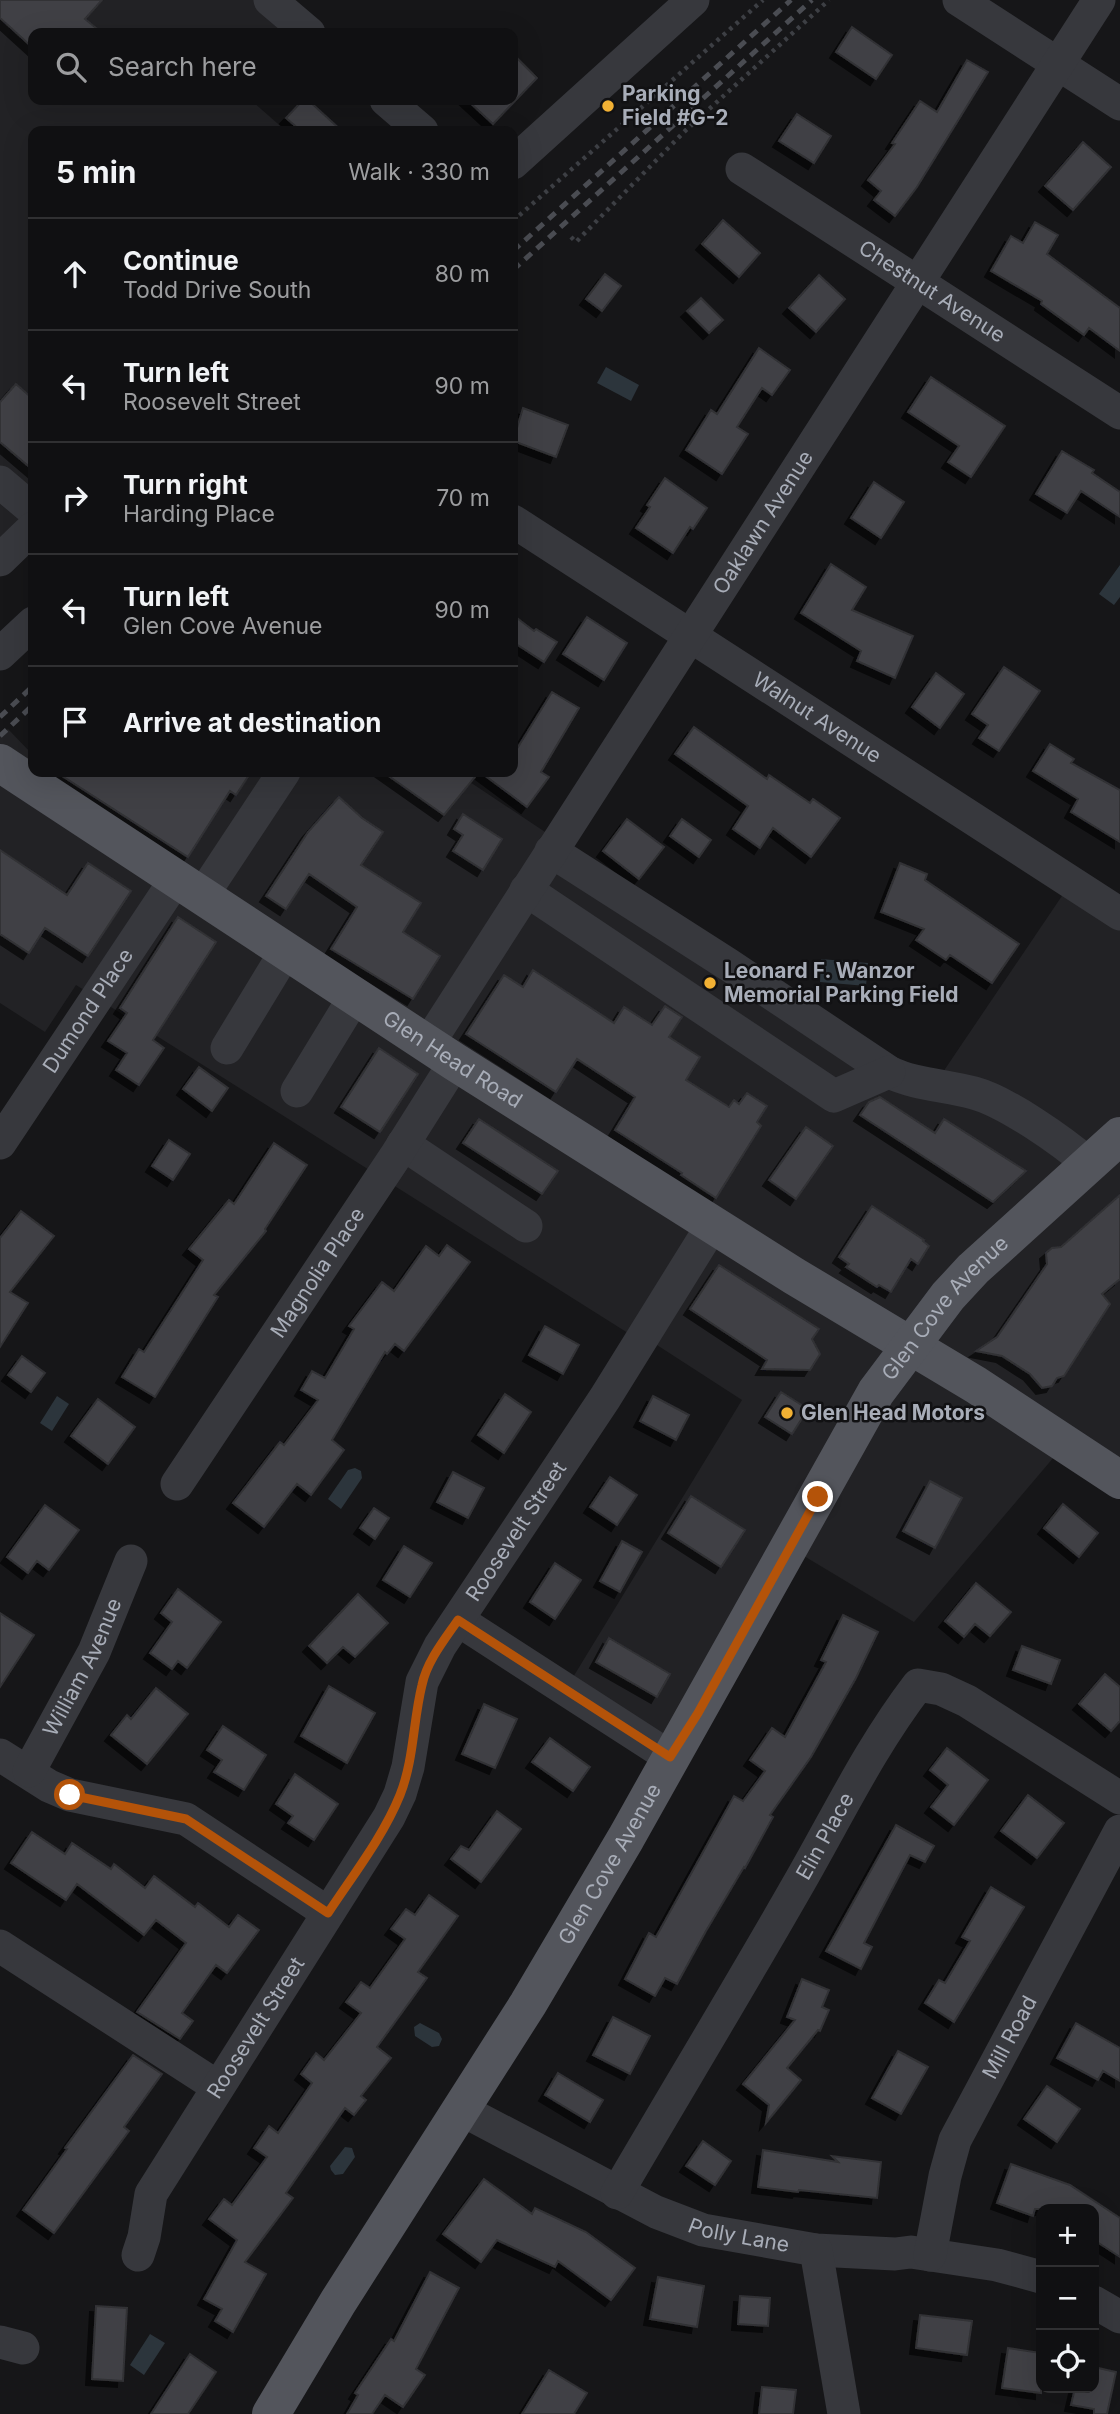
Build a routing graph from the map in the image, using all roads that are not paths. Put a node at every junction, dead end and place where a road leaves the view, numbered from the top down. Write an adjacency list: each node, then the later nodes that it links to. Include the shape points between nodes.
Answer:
1 (270, 0): 5 (street)
2 (693, 0): 10 (street)
3 (958, 0): 6 (street)
4 (1099, 0): 6 (street, Oaklawn Avenue)
5 (303, 28)
6 (1059, 63): 7 (street); 12 (street, Oaklawn Avenue)
7 (1120, 104)
8 (392, 105): 9 (street)
9 (416, 126)
10 (518, 158)
11 (742, 169): 12 (street, Chestnut Avenue)
12 (917, 282): 13 (street, Chestnut Avenue); 20 (street, Oaklawn Avenue)
13 (1120, 413)
14 (0, 482): 15 (street)
15 (28, 506)
16 (518, 524): 20 (street, Walnut Avenue)
17 (28, 533): 18 (street)
18 (0, 560)
19 (28, 628): 21 (street)
20 (689, 637): 24 (street, Oaklawn Avenue); 27 (street, Walnut Avenue)
21 (0, 654)
22 (30, 777): 25 (main road, Glen Head Road)
23 (280, 777): 25 (street, Dumond Place)
24 (551, 851): 26 (street, Oaklawn Avenue); 32 (street)
25 (189, 888): 28 (main road, Glen Head Road); 35 (street, Dumond Place)
26 (526, 890): 31 (street, Oaklawn Avenue); 32 (street, via 834,1096)
27 (1120, 914)
28 (286, 951): 29 (main road, Glen Head Road); 30 (street)
29 (355, 996): 31 (main road, Glen Head Road); 33 (street)
30 (227, 1048)
31 (442, 1053): 36 (street, Magnolia Place); 38 (main road, Glen Head Road)
32 (889, 1072): 37 (street, via 992,1100 1066,1144)
33 (297, 1091)
34 (1120, 1136): 37 (main road, Glen Cove Avenue)
35 (0, 1143)
36 (403, 1144): 39 (street); 42 (street, Magnolia Place)
37 (1089, 1164): 40 (main road, Glen Cove Avenue, via 964,1278)
38 (713, 1224): 40 (main road, Glen Head Road); 44 (street, Roosevelt Street)
39 (526, 1226)
40 (911, 1347): 41 (main road, Glen Head Road); 46 (main road, Glen Cove Avenue, via 876,1392)
41 (1120, 1480)
42 (177, 1484)
43 (131, 1561): 47 (street, William Avenue, via 94,1652)
44 (458, 1620): 46 (street); 50 (street, Roosevelt Street, via 422,1682 400,1794)
45 (0, 1755): 47 (street)
46 (670, 1757): 53 (main road, Glen Cove Avenue, via 535,1992)
47 (29, 1771): 50 (street, via 70,1795 186,1819)
48 (1120, 1798): 54 (street, Elin Place, via 967,1701 918,1685 859,1772 804,1875)
49 (1120, 1830): 57 (street, Mill Road, via 955,2140)
50 (328, 1913): 52 (street, Roosevelt Street)
51 (0, 1946): 52 (street)
52 (218, 2087): 56 (street, Roosevelt Street, via 151,2194)
53 (460, 2109): 54 (street, Polly Lane); 61 (main road, Glen Cove Avenue)
54 (617, 2193): 55 (street, Polly Lane, via 703,2230)
55 (816, 2250): 57 (street, Polly Lane); 62 (street)
56 (138, 2255)
57 (930, 2255): 58 (street, Polly Lane)
58 (1036, 2276)
59 (1099, 2305): 60 (street)
60 (1120, 2317)
61 (271, 2414)
62 (844, 2414)

